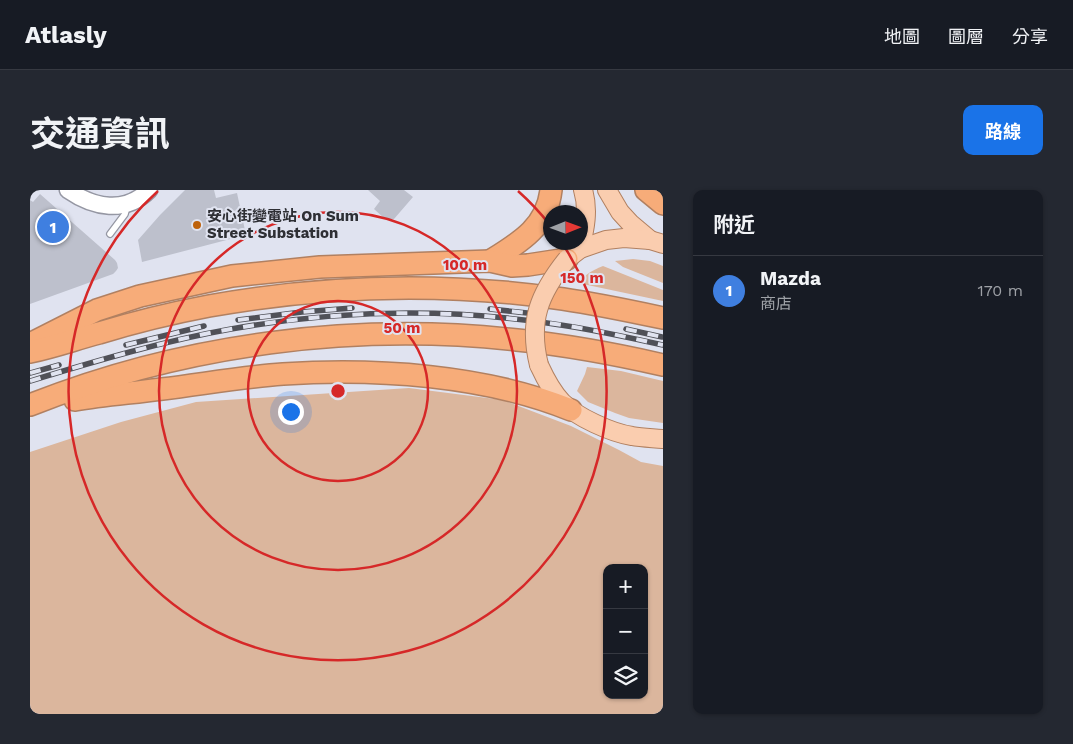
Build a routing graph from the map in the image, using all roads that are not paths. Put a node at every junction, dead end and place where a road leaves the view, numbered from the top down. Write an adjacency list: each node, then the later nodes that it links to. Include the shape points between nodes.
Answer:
1 (68, 190): 8 (street, via 96,204)
2 (149, 190): 8 (street)
3 (551, 190): 12 (highway, via 541,219 530,233)
4 (583, 190): 11 (main road, via 587,214)
5 (607, 190): 10 (main road, via 631,224)
6 (646, 190): 7 (highway)
7 (663, 204)
8 (127, 205): 9 (lane, via 125,214)
9 (110, 234)
10 (657, 242): 11 (main road, via 624,238 606,240)
11 (574, 254): 12 (highway, via 528,265 512,266); 18 (main road, bridge, via 543,295 534,337 539,365 547,381 563,404)
12 (490, 260): 14 (highway, via 320,267 232,276 140,296 97,310)
13 (663, 318): 15 (highway, via 515,293 417,288 350,290 278,296 208,307 150,319)
14 (30, 344)
15 (30, 352)
16 (663, 365): 17 (highway, via 555,344 484,337 403,334 323,337 258,345 169,362 79,387)
17 (30, 407): 18 (highway, via 240,378 358,372 463,382 544,400)
18 (572, 410): 19 (main road, via 615,432)
19 (663, 439)

